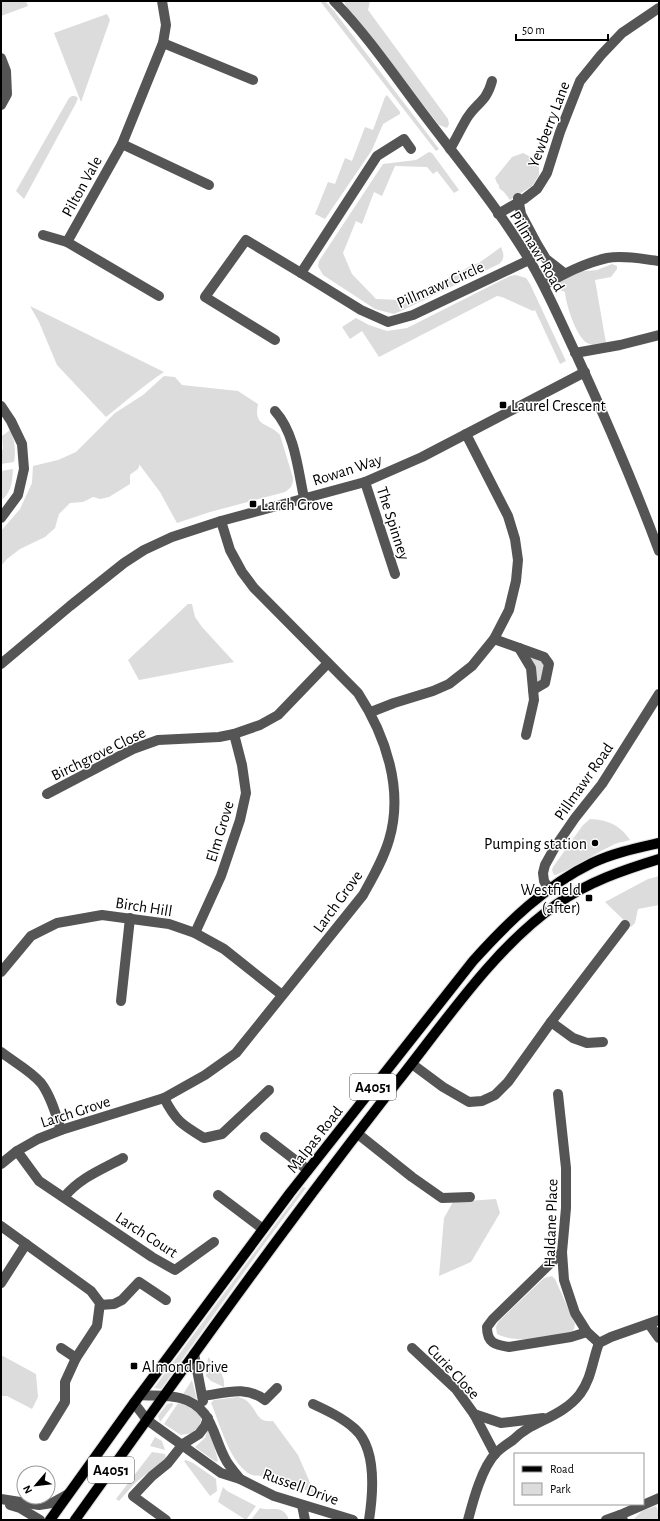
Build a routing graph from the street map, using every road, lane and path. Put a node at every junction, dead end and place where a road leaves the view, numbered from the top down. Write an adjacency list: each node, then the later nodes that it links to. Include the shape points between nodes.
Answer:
1 (162, 1): 4 (street, Pilton Vale, via 166,25)
2 (334, 1): 11 (street, Pillmawr Road, via 378,53)
3 (659, 8): 13 (street, Yewberry Lane, via 622,33 580,82 547,173 537,189)
4 (163, 43): 6 (street); 9 (street, Pilton Vale)
5 (1, 58): 8 (street, via 6,71 7,94)
6 (253, 80)
7 (492, 81): 11 (street, via 483,102 468,117)
8 (1, 105)
9 (122, 144): 12 (street); 16 (street, Pilton Vale)
10 (411, 149): 19 (street, via 404,139 377,156)
11 (450, 149): 14 (street, Pillmawr Road)
12 (209, 185)
13 (519, 200): 14 (street, Yewberry Lane); 20 (street, via 521,214 546,259)
14 (498, 214): 17 (street, Pillmawr Road)
15 (43, 235): 16 (street, Pilton Vale)
16 (67, 242): 22 (street, Pilton Vale)
17 (529, 260): 19 (street, Pillmawr Circle, via 413,315 388,322 361,310); 21 (street, Pillmawr Road)
18 (659, 261): 20 (street, via 632,257 607,258)
19 (301, 272): 24 (street, Pillmawr Circle, via 246,240 205,297)
20 (564, 273): 21 (street)
21 (544, 285): 25 (street, Pillmawr Road)
22 (159, 296)
23 (659, 335): 25 (street)
24 (275, 340)
25 (575, 353): 26 (street, Pillmawr Road)
26 (585, 372): 29 (street, Rowan Way); 34 (street, Pillmawr Road, via 629,472)
27 (1, 406): 32 (street, via 22,444 24,469 18,495)
28 (274, 411): 31 (street, via 282,418 292,443)
29 (466, 434): 30 (street, Rowan Way); 36 (street, via 508,516 518,560 509,610)
30 (365, 482): 31 (street, Rowan Way); 35 (street, The Spinney)
31 (304, 498): 33 (street, Rowan Way)
32 (1, 518)
33 (221, 521): 38 (street, Larch Grove, via 230,550 254,588); 39 (street, Rowan Way, via 172,537 144,550 124,563)
34 (659, 551)
35 (395, 574)
36 (494, 639): 37 (street); 42 (street, via 472,666 449,684)
37 (520, 648): 40 (street, via 531,668); 40 (street, via 544,657 549,664 545,683)
38 (328, 663): 42 (street, Larch Grove, via 358,694); 43 (street, Birchgrove Close, via 278,715 260,725)
39 (1, 664)
40 (533, 690): 44 (street, via 534,700)
41 (659, 694): 48 (street, Pillmawr Road, via 602,784 555,847 543,873)
42 (370, 712): 53 (street, Larch Grove, via 384,744 391,769 394,795 389,840 379,867 363,895)
43 (234, 734): 45 (street, Birchgrove Close, via 158,740 133,749); 51 (street, Elm Grove, via 246,793 240,820 221,876)
44 (526, 735)
45 (47, 794)
46 (659, 843): 48 (main road, Malpas Road / A4051, via 592,863)
47 (659, 859): 58 (main road, Malpas Road / A4051, via 618,872 586,886 556,905 507,947)
48 (549, 888): 68 (main road, Malpas Road / A4051, via 516,916 474,961)
49 (130, 918): 51 (street, Birch Hill, via 170,924); 52 (street, Birch Hill, via 102,915 57,923 31,936); 54 (street)
50 (625, 925): 55 (street)
51 (195, 933): 53 (street, Birch Hill, via 224,949)
52 (1, 972)
53 (282, 995): 61 (street, Larch Grove, via 236,1053 205,1076)
54 (121, 1000)
55 (551, 1022): 56 (street, via 573,1038 587,1043); 58 (street, via 508,1082 495,1095 482,1102 469,1102)
56 (603, 1042)
57 (1, 1052): 62 (street, via 41,1083 50,1099)
58 (412, 1064): 63 (main road, Malpas Road / A4051)
59 (269, 1090): 61 (street, via 222,1134 204,1138 181,1124)
60 (558, 1094): 76 (street, Haldane Place, via 566,1168)
61 (164, 1098): 62 (street, Larch Grove)
62 (61, 1130): 65 (street, Larch Grove)
63 (358, 1134): 71 (street, via 442,1198); 87 (main road, Malpas Road / A4051)
64 (265, 1137): 68 (street)
65 (17, 1151): 67 (street, Larch Grove); 70 (street, Larch Court, via 39,1181)
66 (123, 1158): 70 (street, via 87,1176 73,1186)
67 (1, 1164)
68 (308, 1170): 73 (main road, Malpas Road / A4051)
69 (218, 1195): 73 (street)
70 (64, 1197): 74 (street, Larch Court, via 175,1270)
71 (470, 1197)
72 (1, 1226): 75 (street)
73 (263, 1229): 90 (main road, Malpas Road / A4051)
74 (214, 1242)
75 (26, 1244): 77 (street); 79 (street, via 91,1291)
76 (562, 1252): 82 (street, Haldane Place, via 564,1280 575,1313); 82 (street, via 493,1319 487,1327 487,1333 490,1340 499,1345 509,1346 572,1338)
77 (1, 1283)
78 (166, 1300): 79 (street, via 139,1282 122,1300 114,1304)
79 (100, 1305): 88 (street, via 97,1326)
80 (659, 1320): 81 (street)
81 (649, 1324): 83 (street); 84 (street)
82 (586, 1332): 84 (street, Haldane Place)
83 (659, 1338)
84 (599, 1343): 97 (street, via 592,1372 579,1394 570,1405)
85 (61, 1348): 88 (street)
86 (412, 1348): 96 (street, Curie Close, via 456,1389)
87 (194, 1354): 91 (street, Russell Drive); 92 (main road, Malpas Road / A4051)
88 (76, 1358): 99 (street, via 65,1382 65,1402)
89 (277, 1388): 91 (street, via 265,1400 256,1393 242,1390)
90 (140, 1395): 92 (street); 93 (main road, Malpas Road / A4051)
91 (203, 1396): 95 (street, Russell Drive)
92 (163, 1397): 95 (street, via 179,1398 194,1403); 98 (main road, Malpas Road / A4051)
93 (134, 1403): 98 (street, Russell Drive); 103 (main road, Malpas Road / A4051)
94 (313, 1404): 116 (street, via 341,1418 356,1430 362,1440 371,1468 373,1493)
95 (205, 1414): 100 (street, Russell Drive, via 205,1426 200,1434); 102 (street, Russell Drive, via 227,1462)
96 (474, 1414): 97 (street, Curie Close, via 501,1423); 101 (street, Curie Close)
97 (548, 1418): 101 (street, via 526,1429)
98 (146, 1420): 100 (street, Russell Drive); 112 (main road, Malpas Road / A4051)
99 (44, 1436)
100 (183, 1444): 102 (street, Russell Drive, via 221,1472); 113 (street, via 168,1463 133,1496)
101 (495, 1454): 117 (street, via 475,1493)
102 (240, 1479): 107 (street, Russell Drive, via 274,1496)
103 (68, 1494): 105 (street, via 52,1503 39,1505); 111 (main road, Malpas Road / A4051)
104 (659, 1498): 108 (street)
105 (1, 1500): 110 (street)
106 (1, 1505): 109 (street)
107 (302, 1505): 114 (street); 115 (street, Russell Drive)
108 (621, 1518): 118 (street)
109 (25, 1520)
110 (40, 1520)
111 (50, 1520)
112 (75, 1520)
113 (166, 1520)
114 (305, 1520)
115 (353, 1520)
116 (369, 1520)
117 (468, 1520)
118 (606, 1520)

